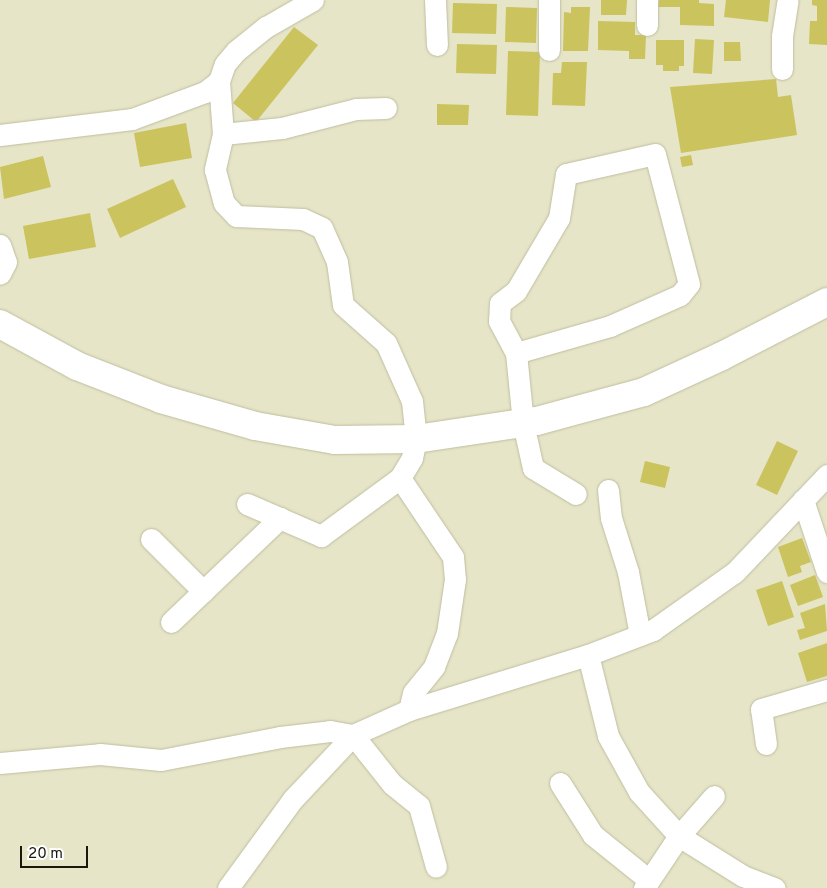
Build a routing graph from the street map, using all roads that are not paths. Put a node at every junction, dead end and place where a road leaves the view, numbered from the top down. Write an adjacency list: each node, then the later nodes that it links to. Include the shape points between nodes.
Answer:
1 (313, 0): 10 (street, via 266,27 236,51 225,64)
2 (435, 0): 7 (street)
3 (549, 0): 8 (street)
4 (647, 0): 6 (street)
5 (788, 0): 9 (street, via 782,36)
6 (647, 25)
7 (437, 45)
8 (549, 50)
9 (782, 68)
10 (219, 81): 12 (street); 13 (street, via 205,92 132,119)
11 (386, 108): 12 (street, via 356,109 282,128)
12 (223, 134): 20 (street, via 215,170 224,203 236,216 303,219 322,228 337,262 343,305 386,343 405,382 412,401)
13 (0, 135)
14 (0, 245): 15 (street, via 6,262)
15 (0, 274)
16 (827, 302): 19 (street, via 644,392)
17 (0, 324): 20 (street, via 85,369 161,399 255,426 335,440)
18 (516, 353): 18 (street, via 499,321 500,303 516,291 559,218 566,174 655,154 689,284 680,295 610,326); 19 (street)
19 (523, 423): 20 (street); 24 (street, via 533,468)
20 (416, 439): 22 (street, via 412,458)
21 (827, 475): 25 (street)
22 (400, 478): 27 (street, via 321,536); 35 (street, via 453,557 455,579 447,632 434,667 413,693)
23 (608, 490): 32 (street, via 611,518 628,572)
24 (576, 494)
25 (803, 500): 29 (street); 32 (street, via 735,572 653,630)
26 (247, 504): 27 (street)
27 (280, 518): 30 (street)
28 (151, 539): 30 (street)
29 (827, 572)
30 (203, 591): 31 (street)
31 (171, 622)
32 (640, 635): 33 (street)
33 (588, 655): 35 (street); 41 (street, via 608,736 639,792)
34 (827, 690): 37 (street, via 761,709)
35 (409, 710): 36 (street)
36 (353, 736): 38 (street, via 330,731 280,737 161,760 100,754); 42 (street, via 392,784 419,806); 44 (street, via 292,799)
37 (766, 744)
38 (0, 764)
39 (560, 783): 43 (street, via 592,835)
40 (714, 796): 41 (street)
41 (678, 836): 43 (street); 45 (street, via 743,876)
42 (436, 867)
43 (647, 884)
44 (228, 888)
45 (775, 888)

